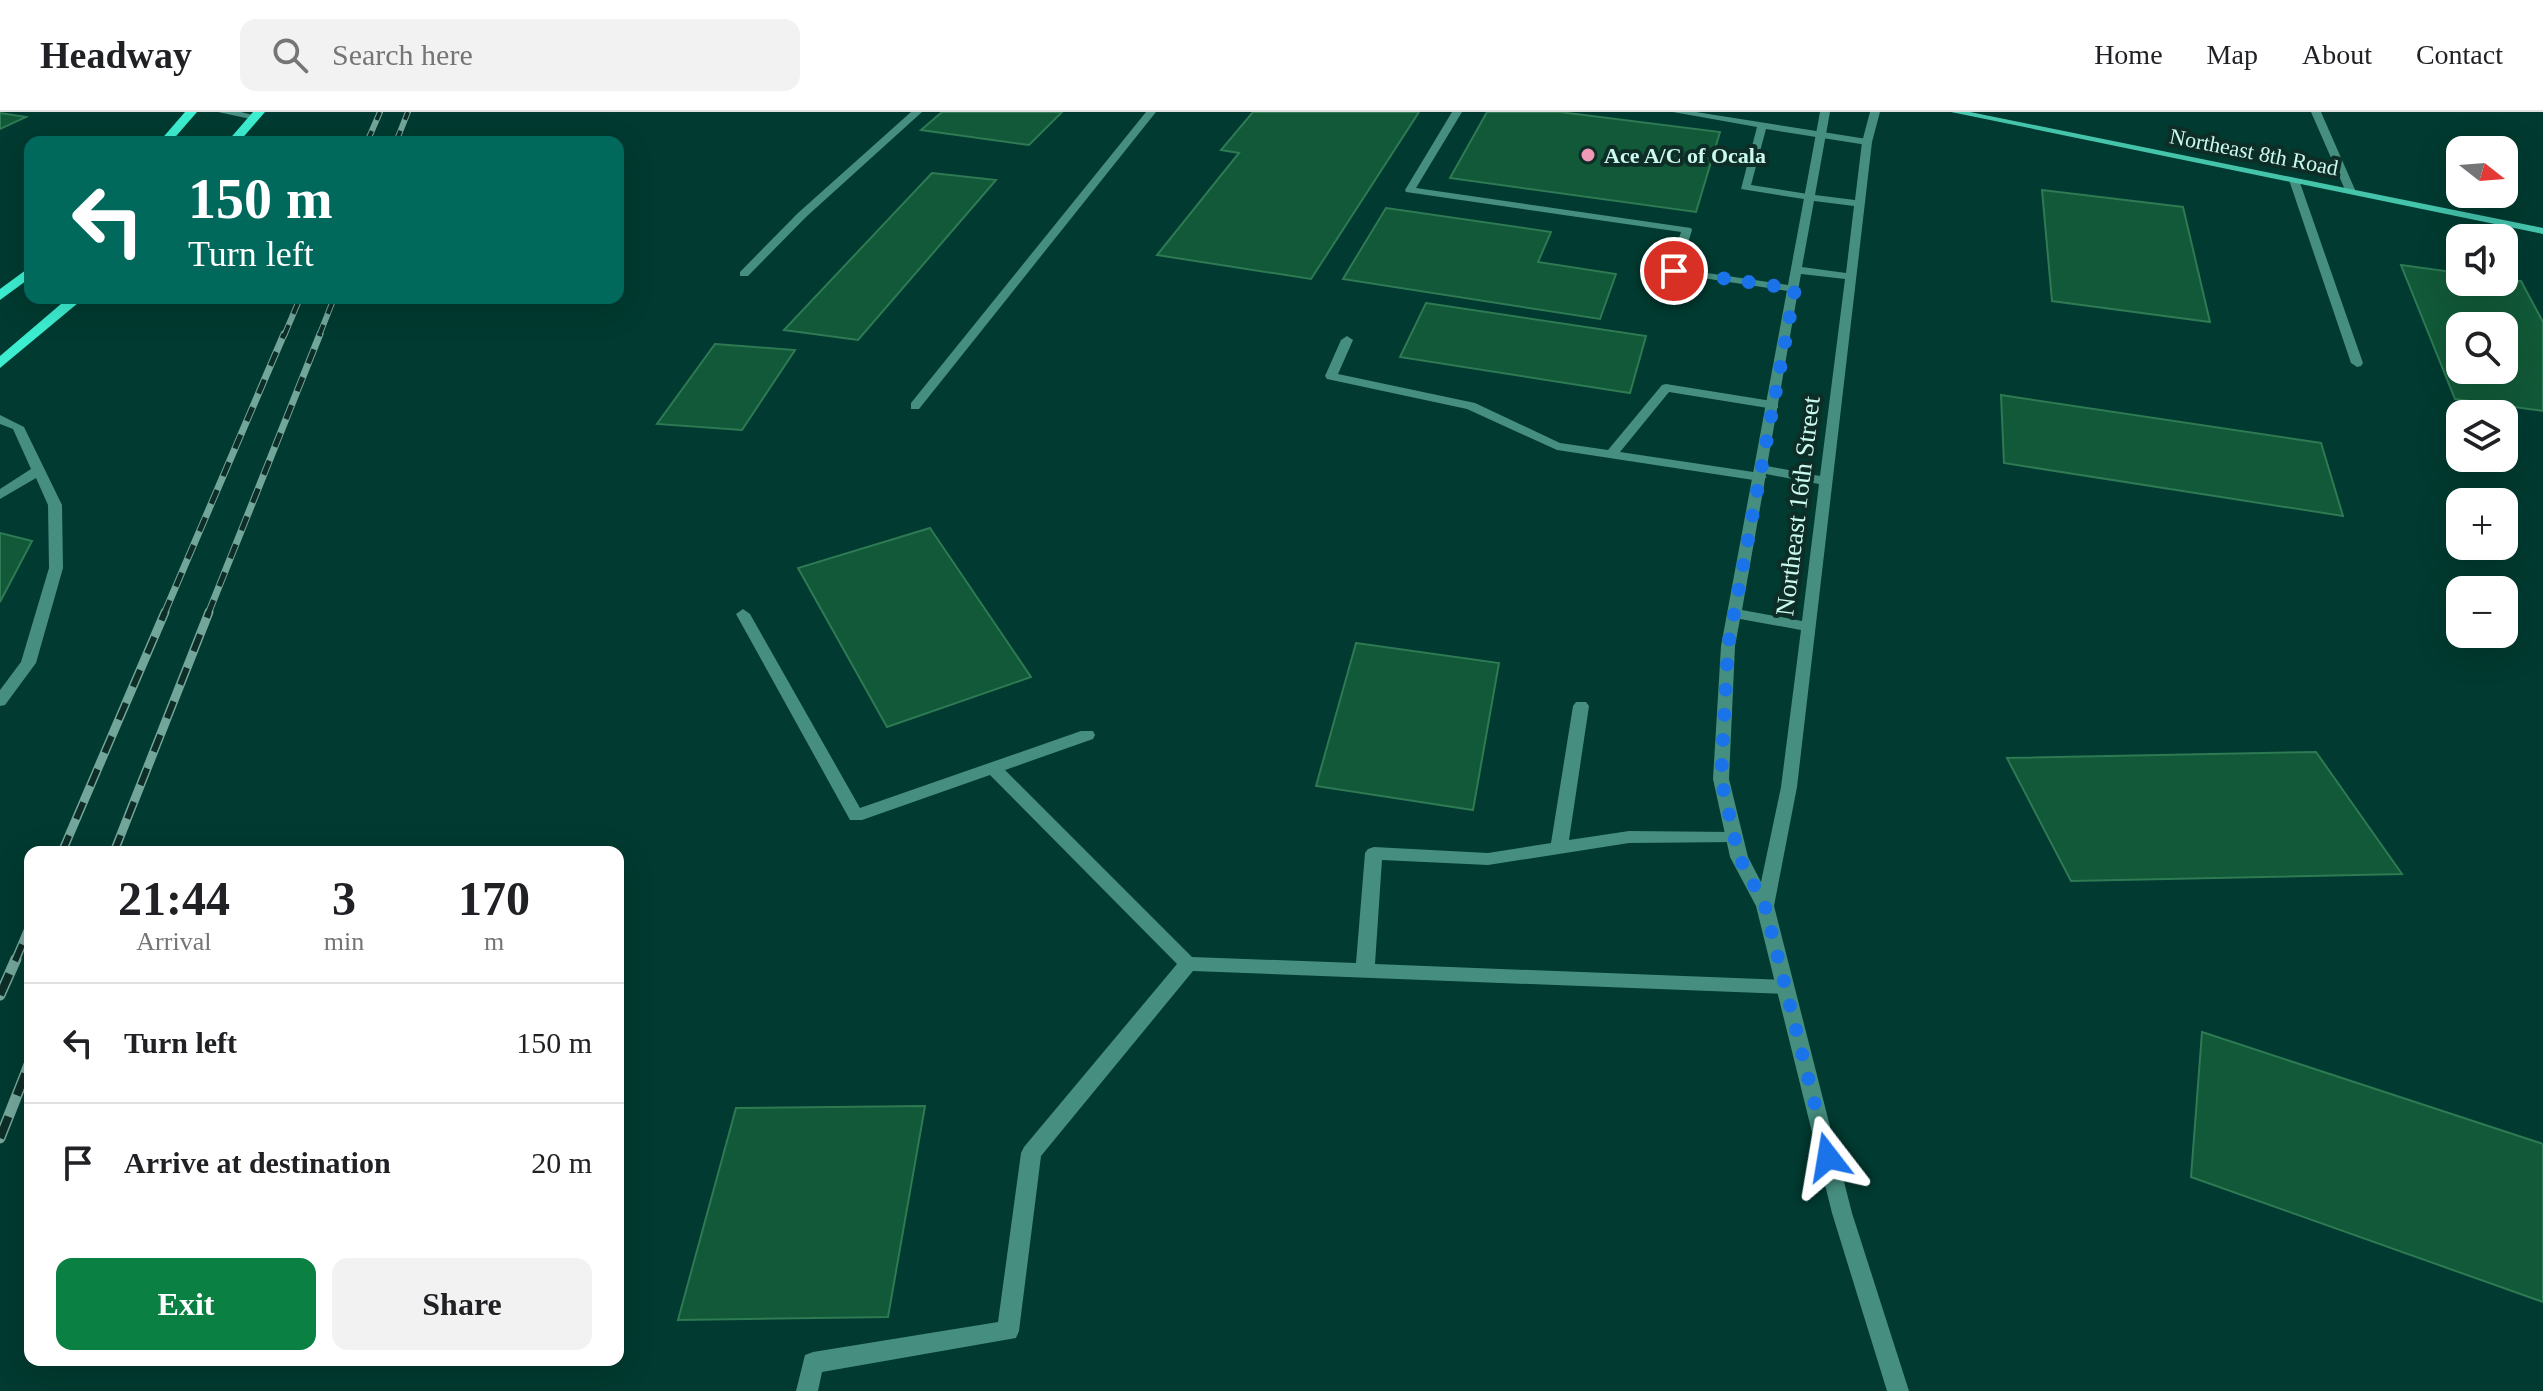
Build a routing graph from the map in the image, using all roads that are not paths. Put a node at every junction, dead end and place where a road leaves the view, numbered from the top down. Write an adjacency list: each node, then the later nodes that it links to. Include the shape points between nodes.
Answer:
1 (191, 112): 14 (main road)
2 (223, 112): 11 (street)
3 (917, 112): 23 (street)
4 (1151, 112): 33 (street)
5 (1457, 112): 26 (street, via 1410,190 1687,230 1674,271)
6 (1678, 112): 12 (street)
7 (1825, 112): 13 (street, Northeast 16th Street)
8 (1875, 112): 16 (street, Northeast 16th Street)
9 (1956, 112): 17 (main road, Northeast 8th Road)
10 (2316, 112): 18 (street)
11 (257, 114): 15 (main road)
12 (1762, 125): 13 (street); 19 (street, via 1745,187)
13 (1821, 135): 16 (street); 19 (street, Northeast 16th Street)
14 (170, 136)
15 (238, 136)
16 (1867, 142): 20 (street, Northeast 16th Street)
17 (2294, 180): 18 (main road, Northeast 8th Road); 30 (street)
18 (2351, 192): 21 (main road, Northeast 8th Road)
19 (1810, 197): 20 (street); 22 (street, Northeast 16th Street)
20 (1860, 204): 25 (street, Northeast 16th Street)
21 (2543, 231)
22 (1798, 270): 25 (street); 26 (street, Northeast 16th Street)
23 (744, 274)
24 (24, 276): 27 (main road)
25 (1852, 277): 38 (street, Northeast 16th Street)
26 (1795, 289): 32 (street, Northeast 16th Street)
27 (0, 296)
28 (70, 304): 31 (main road)
29 (1347, 340): 35 (street, via 1331,376 1471,406 1557,446)
30 (2357, 363)
31 (0, 364)
32 (1774, 405): 35 (street, via 1666,388); 37 (street, Northeast 16th Street)
33 (915, 406)
34 (0, 419): 36 (street, via 18,427)
35 (1611, 454): 37 (street)
36 (39, 470): 39 (street); 43 (street, via 55,505 56,568 28,663)
37 (1761, 473): 38 (street); 40 (street, Northeast 16th Street)
38 (1827, 481): 42 (street, Northeast 16th Street)
39 (0, 495)
40 (1734, 613): 42 (street); 47 (street, Northeast 16th Street, via 1721,779)
41 (743, 614): 46 (street, via 856,816)
42 (1810, 627): 49 (street, Northeast 16th Street, via 1789,787)
43 (0, 701)
44 (1581, 706): 48 (street)
45 (1087, 735): 46 (street)
46 (993, 768): 50 (street)
47 (1734, 838): 48 (street, via 1629,837); 49 (street, Northeast 16th Street)
48 (1559, 848): 51 (street, via 1488,859 1374,853)
49 (1765, 906): 52 (street, Northeast 16th Street)
50 (1188, 964): 51 (street); 53 (street, via 1031,1153 1008,1331 813,1363)
51 (1365, 971): 52 (street)
52 (1785, 987): 54 (street, Northeast 16th Street, via 1842,1213)
53 (807, 1391)
54 (1898, 1391)

